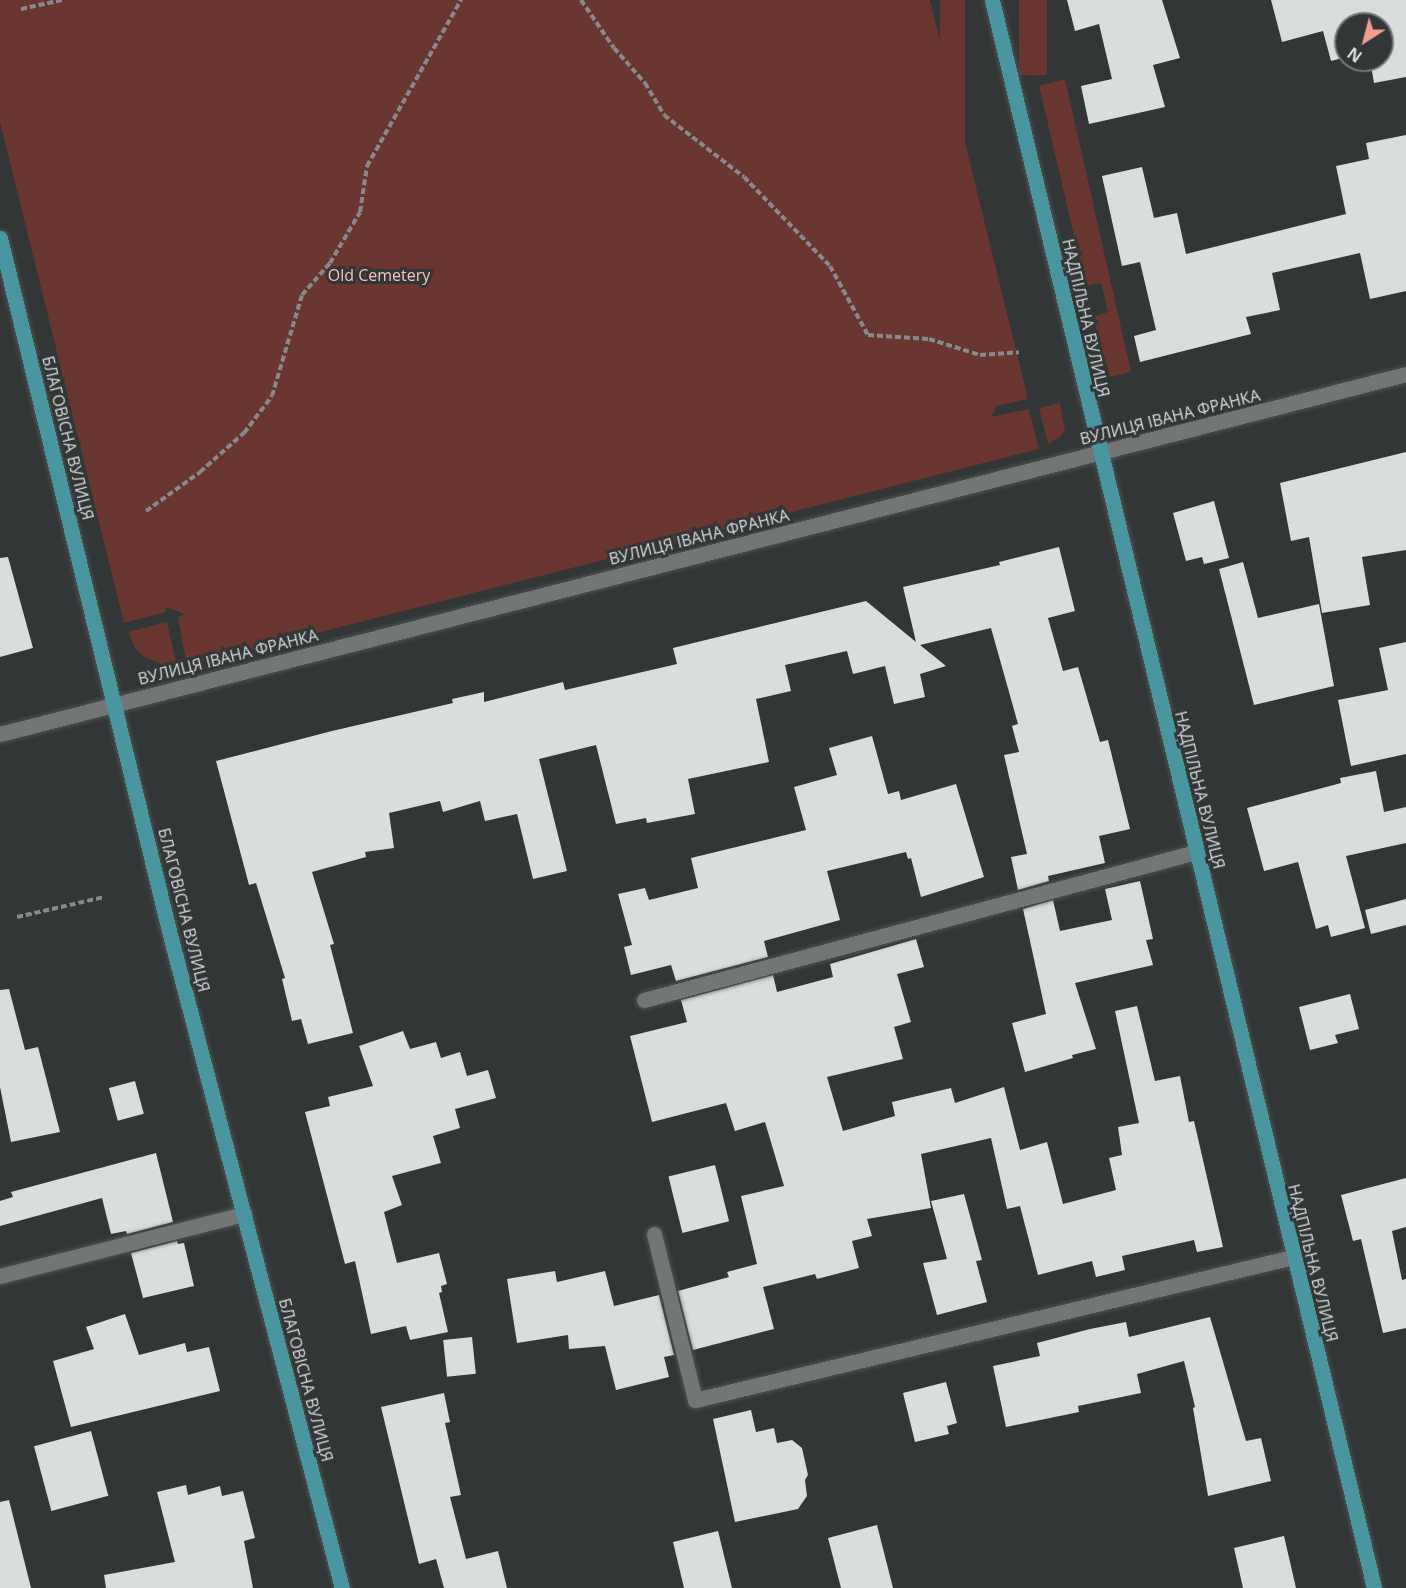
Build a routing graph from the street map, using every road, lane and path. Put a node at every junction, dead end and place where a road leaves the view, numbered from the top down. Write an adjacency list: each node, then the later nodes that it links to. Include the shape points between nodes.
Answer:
1 (62, 0): 5 (path)
2 (461, 0): 10 (path, via 367,166 360,212 330,263 302,295 273,396 244,433)
3 (580, 0): 7 (path, via 645,83 664,115 744,177 830,266 868,335 928,339 980,355)
4 (992, 0): 9 (main road, НАДПІЛЬНА ВУЛИЦЯ)
5 (21, 9)
6 (0, 238): 11 (main road, БЛАГОВІСНА ВУЛИЦЯ)
7 (1019, 352)
8 (1406, 374): 9 (street, ВУЛИЦЯ ІВАНА ФРАНКА)
9 (1100, 452): 11 (street, ВУЛИЦЯ ІВАНА ФРАНКА); 13 (main road, НАДПІЛЬНА ВУЛИЦЯ)
10 (146, 512)
11 (115, 703): 12 (street, ВУЛИЦЯ ІВАНА ФРАНКА); 17 (main road, БЛАГОВІСНА ВУЛИЦЯ, via 169,931)
12 (0, 734)
13 (1196, 852): 16 (street); 19 (main road, НАДПІЛЬНА ВУЛИЦЯ)
14 (104, 897): 15 (path)
15 (17, 917)
16 (644, 1000)
17 (244, 1214): 20 (street); 21 (main road, БЛАГОВІСНА ВУЛИЦЯ)
18 (654, 1234): 19 (street, via 695,1400)
19 (1293, 1257): 22 (main road, НАДПІЛЬНА ВУЛИЦЯ)
20 (0, 1276)
21 (342, 1588)
22 (1374, 1588)

